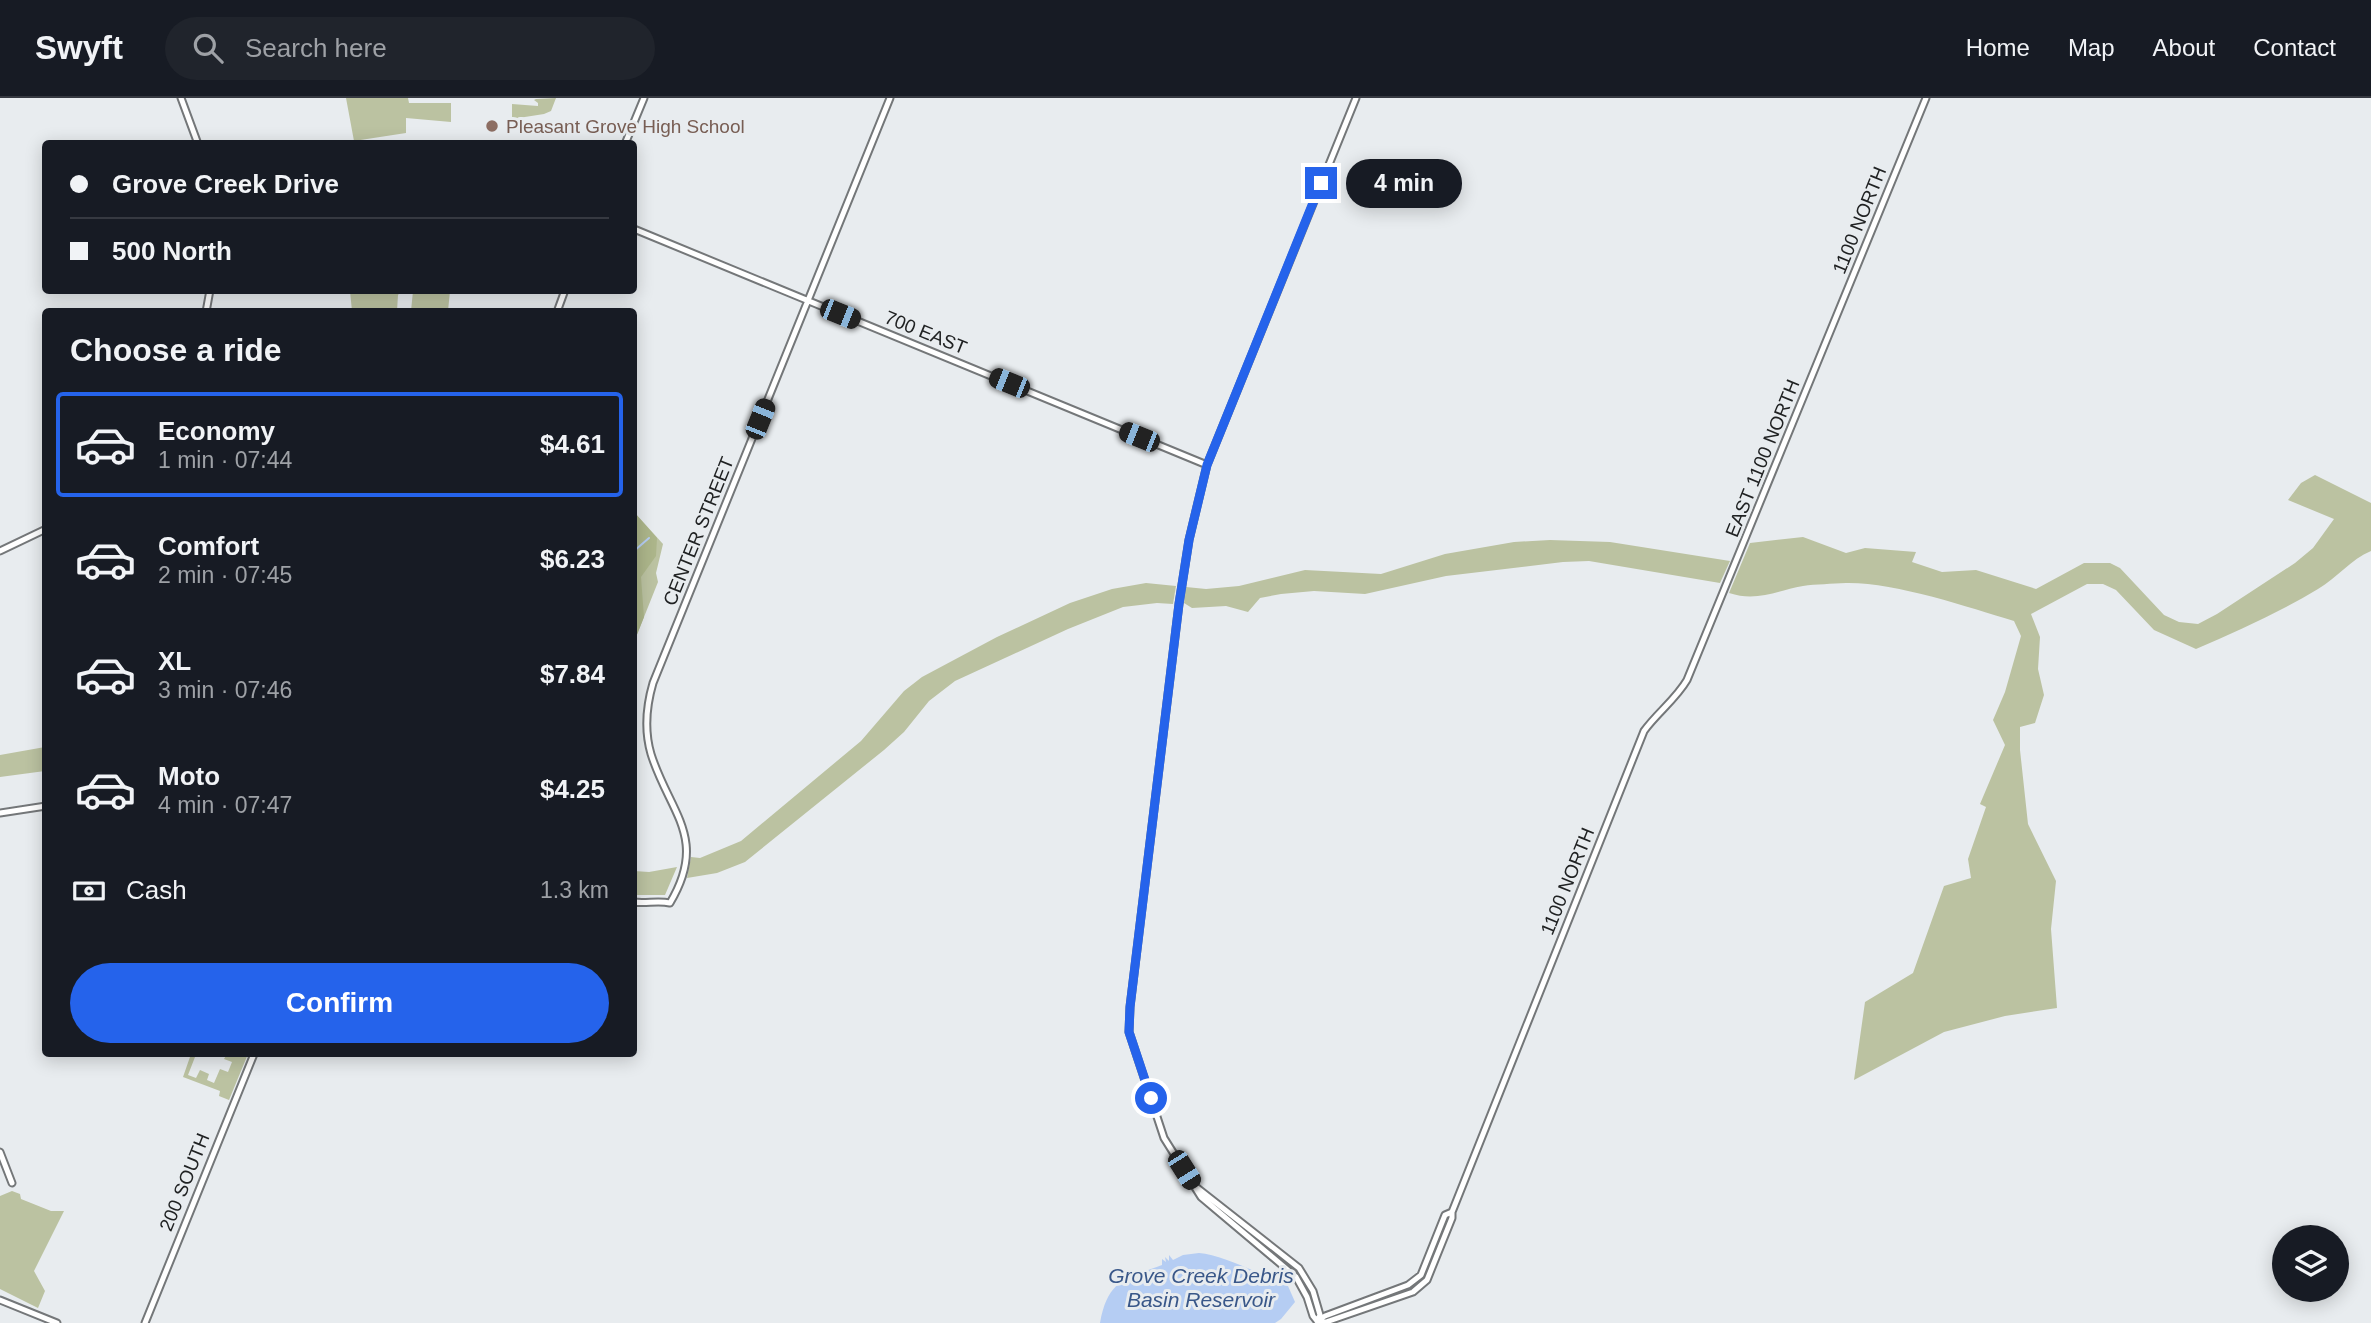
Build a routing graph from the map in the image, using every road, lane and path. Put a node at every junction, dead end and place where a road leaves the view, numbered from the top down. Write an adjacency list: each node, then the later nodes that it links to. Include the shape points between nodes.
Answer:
1 (181, 98): 6 (street)
2 (644, 98): 7 (street)
3 (890, 98): 9 (street, CENTER STREET)
4 (1356, 98): 11 (street)
5 (1926, 98): 10 (street, 1100 NORTH)
6 (197, 140)
7 (627, 140)
8 (637, 230): 9 (street, 700 EAST)
9 (808, 301): 11 (street, 700 EAST); 17 (street, CENTER STREET, via 650,692 646,726 651,753 687,842 682,875 670,903)
10 (1820, 355): 14 (street, EAST 1100 NORTH)
11 (1207, 465): 14 (street, 1100 NORTH, via 1180,597 1129,1032 1164,1138 1194,1186 1299,1268 1312,1291 1320,1315 1317,1321 1326,1322 1413,1292 1427,1280 1644,731 1680,693)
12 (42, 531): 13 (street)
13 (0, 551)
14 (1732, 573)
15 (42, 807): 16 (street)
16 (0, 813)
17 (637, 903)
18 (253, 1057): 23 (street, 200 SOUTH)
19 (0, 1152): 20 (street)
20 (12, 1183)
21 (0, 1300): 22 (street)
22 (57, 1323)
23 (145, 1323)

